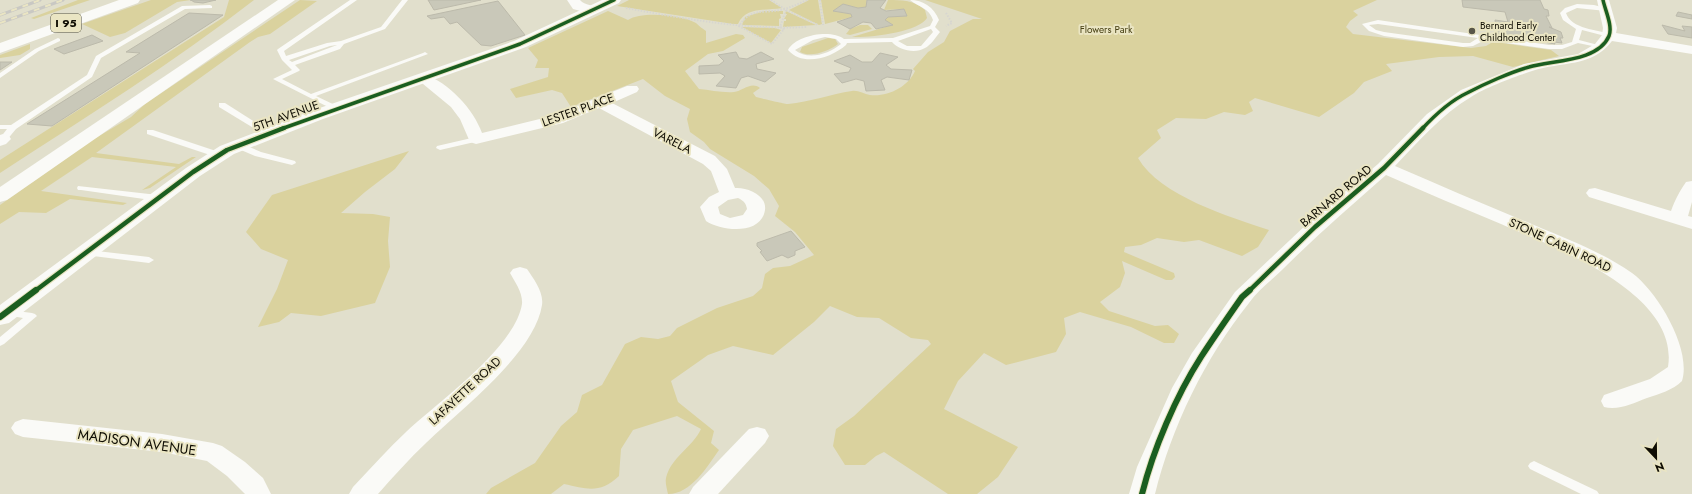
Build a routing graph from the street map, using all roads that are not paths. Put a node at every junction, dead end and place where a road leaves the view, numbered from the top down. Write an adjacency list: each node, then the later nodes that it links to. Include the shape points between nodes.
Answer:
1 (104, 0): 15 (main road, I 95)
2 (133, 0): 23 (main road, I 95)
3 (261, 0): 44 (main road, via 193,51)
4 (288, 0): 49 (main road)
5 (354, 0): 26 (lane, via 280,50)
6 (405, 0): 22 (lane, via 383,28)
7 (573, 0): 12 (street, via 578,6)
8 (913, 0): 13 (lane, via 933,12 936,20)
9 (617, 4): 12 (main road, 5TH AVENUE)
10 (1604, 5): 14 (lane, via 1568,7 1563,13 1565,18); 17 (street, via 1609,22)
11 (210, 7): 36 (lane, via 184,7 98,57 90,76)
12 (592, 10): 29 (main road, 5TH AVENUE, via 520,44)
13 (932, 27): 19 (lane); 19 (lane, via 937,32 923,47 902,47)
14 (1579, 28): 17 (lane); 20 (lane)
15 (0, 36)
16 (1483, 38): 16 (lane, via 1378,22 1365,24 1367,28 1384,34 1463,45 1471,45); 20 (lane, via 1549,47 1572,45)
17 (1606, 39): 20 (lane); 24 (street); 43 (street, BARNARD ROAD, via 1582,57 1529,67 1466,93 1433,117)
18 (58, 40): 28 (lane, via 37,50)
19 (894, 40): 21 (lane)
20 (1577, 40)
21 (843, 41): 21 (lane, via 838,37 823,35 796,45 791,50 800,56 814,57 839,48 844,44)
22 (342, 43): 26 (lane, via 329,44); 27 (lane, via 338,48)
23 (0, 48)
24 (1692, 50)
25 (425, 54): 31 (lane)
26 (284, 59): 27 (lane)
27 (292, 64): 31 (lane, via 297,70 276,79)
28 (0, 76)
29 (424, 79): 34 (main road, 5TH AVENUE); 38 (street, via 462,108)
30 (632, 89): 32 (street, LESTER PLACE)
31 (311, 96): 34 (lane)
32 (600, 103): 38 (street, LESTER PLACE, via 557,120); 48 (street, VARELA, via 709,160 719,169)
33 (222, 105): 37 (lane)
34 (336, 108): 37 (main road, 5TH AVENUE)
35 (150, 132): 41 (lane)
36 (4, 133)
37 (268, 133): 39 (main road, 5TH AVENUE)
38 (476, 139): 40 (lane, LESTER PLACE)
39 (237, 145): 41 (main road, 5TH AVENUE); 42 (lane, via 258,154)
40 (440, 148)
41 (219, 156): 50 (main road, 5TH AVENUE)
42 (292, 163)
43 (1384, 168): 57 (street, STONE CABIN ROAD, via 1593,258 1634,284 1660,308 1675,326 1680,341 1682,357 1679,369 1665,382); 64 (street, BARNARD ROAD, via 1315,227 1242,297 1200,358 1183,388 1149,467)
44 (0, 180)
45 (1692, 186): 51 (street, via 1684,199)
46 (81, 188): 50 (lane)
47 (1595, 193): 51 (street)
48 (729, 194)
49 (0, 196)
50 (158, 198): 52 (main road, 5TH AVENUE)
51 (1685, 221)
52 (84, 253): 53 (lane); 55 (main road, 5TH AVENUE)
53 (149, 260)
54 (520, 273): 62 (street, LAFAYETTE ROAD, via 530,292 531,309 521,331 502,358 416,437)
55 (3, 314): 56 (lane, via 32,316)
56 (0, 342)
57 (1612, 401)
58 (23, 428): 61 (street, MADISON AVENUE, via 162,443 213,453 254,485)
59 (757, 436): 63 (street)
60 (1534, 466): 65 (lane)
61 (258, 494)
62 (362, 494)
63 (702, 494)
64 (1142, 494)
65 (1593, 494)

